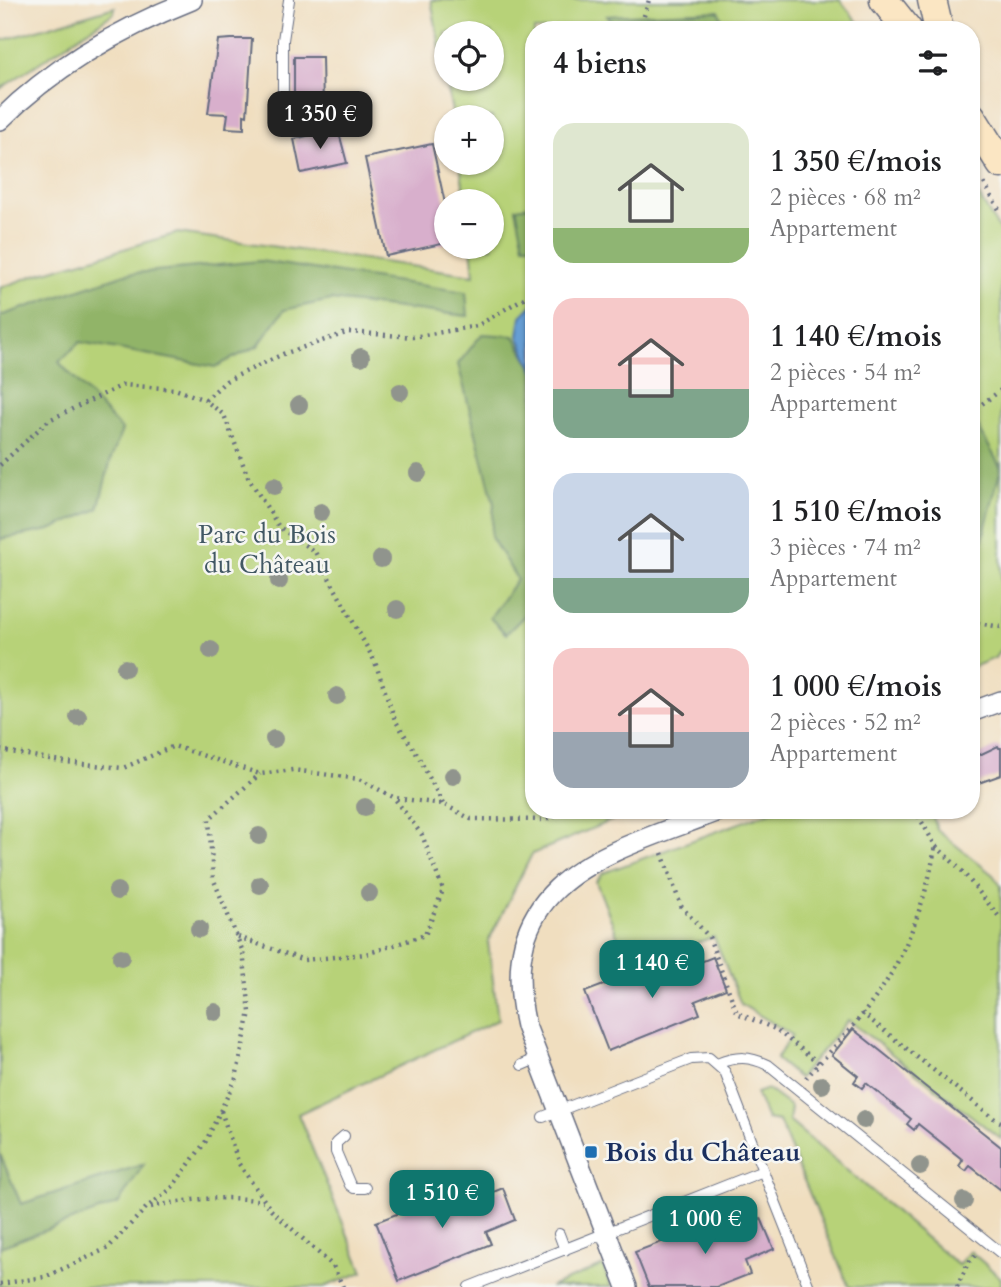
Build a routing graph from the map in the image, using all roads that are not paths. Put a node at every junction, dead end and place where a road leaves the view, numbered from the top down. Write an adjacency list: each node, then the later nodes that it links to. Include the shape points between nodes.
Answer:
1 (192, 0): 8 (street, via 109,38 58,71)
2 (289, 0): 7 (lane, via 283,40)
3 (884, 0): 5 (main road)
4 (932, 0): 6 (main road)
5 (901, 21)
6 (937, 21)
7 (283, 113)
8 (0, 120)
9 (980, 140): 10 (main road)
10 (992, 173)
11 (1001, 701): 12 (street)
12 (980, 709)
13 (698, 819): 15 (street, via 609,854 577,872 548,895 537,911 521,956 519,984 530,1062)
14 (717, 1064): 15 (lane, via 709,1058 691,1059); 17 (lane, via 725,1072); 22 (lane, via 733,1057 768,1065)
15 (551, 1114): 19 (street)
16 (344, 1136): 18 (lane, via 335,1147 340,1162 350,1185)
17 (763, 1171): 19 (lane); 25 (lane)
18 (365, 1188)
19 (606, 1233): 21 (lane); 24 (street)
20 (559, 1234): 21 (lane)
21 (565, 1250): 23 (lane)
22 (1001, 1253)
23 (468, 1287)
24 (628, 1287)
25 (809, 1287)

